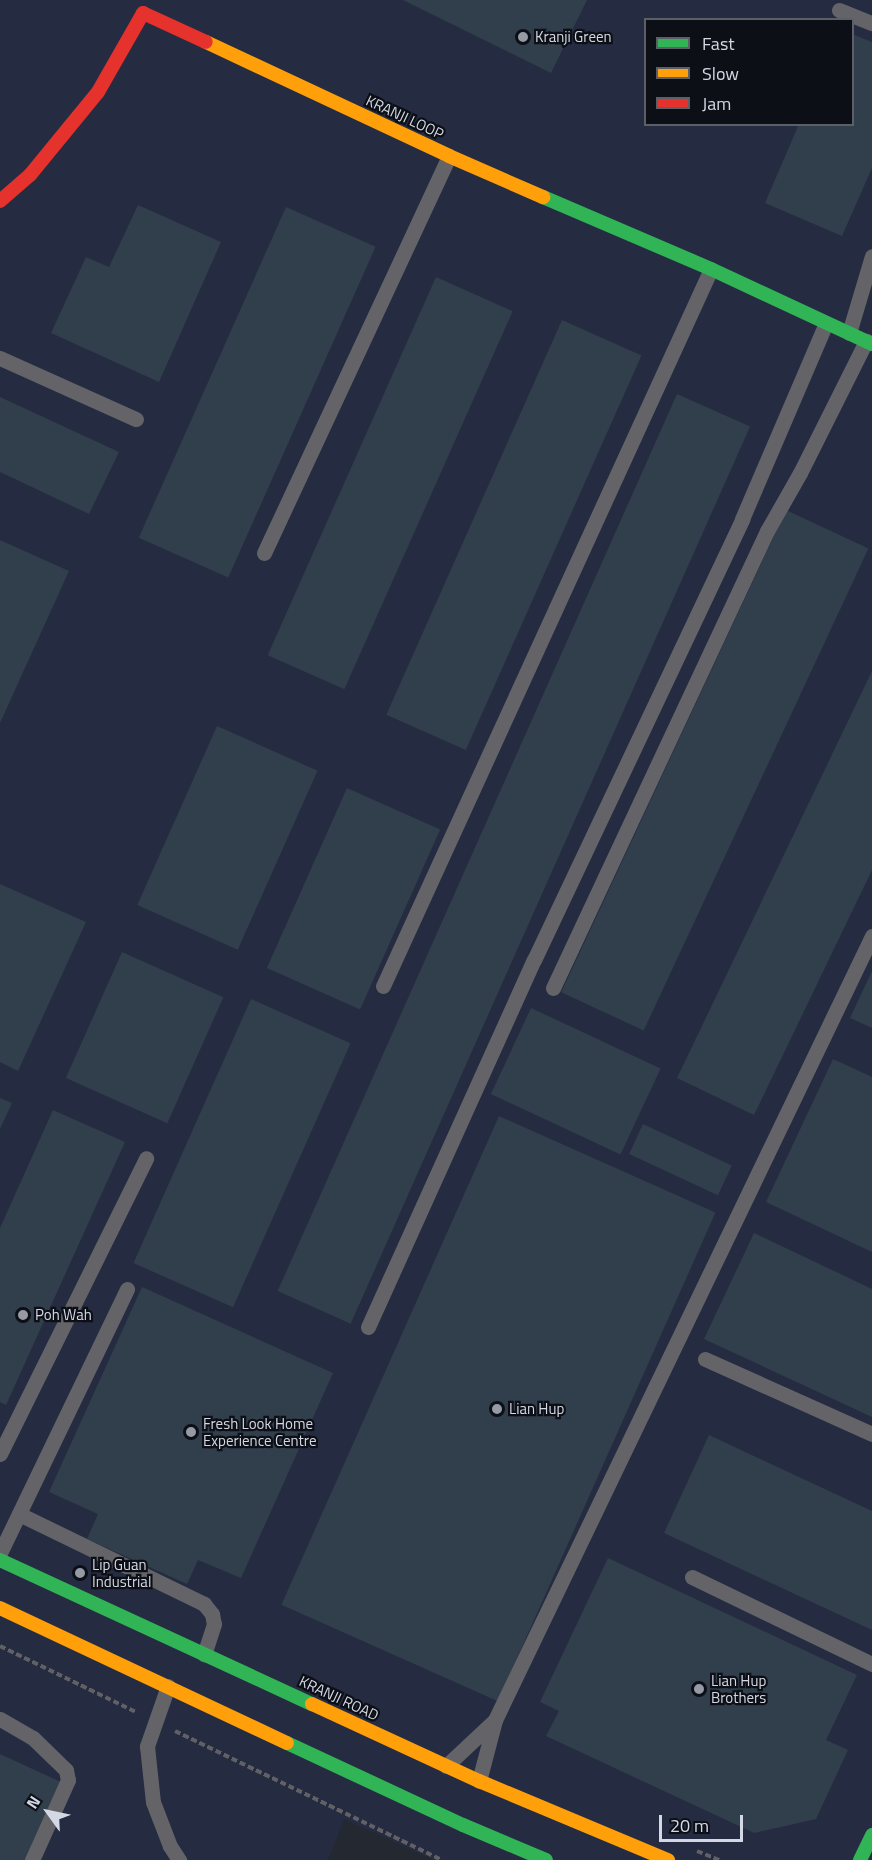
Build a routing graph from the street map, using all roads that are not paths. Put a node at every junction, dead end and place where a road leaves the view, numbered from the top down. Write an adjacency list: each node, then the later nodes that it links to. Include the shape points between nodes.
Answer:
1 (146, 6): 4 (main road, KRANJI LOOP); 5 (main road, KRANJI LOOP, via 98,92 30,175)
2 (839, 10): 3 (lane)
3 (872, 23)
4 (449, 156): 7 (main road, KRANJI LOOP); 13 (lane)
5 (0, 201)
6 (872, 256): 9 (lane)
7 (711, 269): 8 (main road, KRANJI LOOP); 15 (lane)
8 (826, 322): 9 (main road, KRANJI LOOP); 19 (lane, via 742,519 534,960)
9 (849, 333): 10 (main road, KRANJI LOOP)
10 (869, 342): 16 (lane, via 767,531)
11 (0, 358): 12 (lane)
12 (136, 419)
13 (264, 553)
14 (872, 936): 32 (lane)
15 (383, 986)
16 (553, 988)
17 (146, 1158): 22 (lane)
18 (127, 1289): 23 (lane)
19 (368, 1327)
20 (705, 1359): 21 (lane)
21 (872, 1434)
22 (0, 1454)
23 (19, 1514): 24 (lane); 28 (lane, via 204,1604 214,1624)
24 (0, 1553)
25 (0, 1560): 28 (main road, KRANJI ROAD)
26 (692, 1577): 29 (lane)
27 (0, 1608): 30 (main road)
28 (204, 1654): 33 (main road, KRANJI ROAD)
29 (872, 1664)
30 (168, 1686): 37 (lane, via 147,1746 153,1802); 38 (main road)
31 (0, 1719): 36 (lane, via 33,1738 66,1770 68,1780)
32 (495, 1720): 33 (lane); 34 (lane)
33 (446, 1766): 34 (main road, KRANJI ROAD)
34 (479, 1781): 39 (main road, KRANJI ROAD)
35 (872, 1835): 40 (main road)
36 (32, 1860)
37 (179, 1860)
38 (546, 1860)
39 (668, 1860)
40 (860, 1860)

